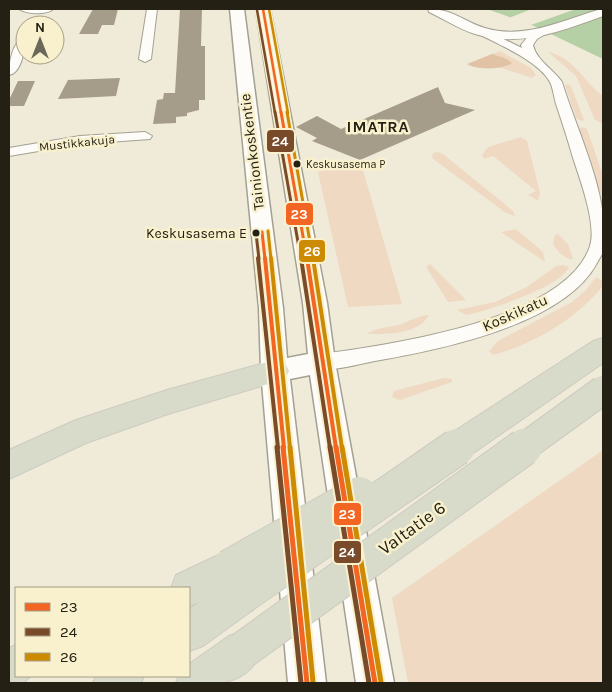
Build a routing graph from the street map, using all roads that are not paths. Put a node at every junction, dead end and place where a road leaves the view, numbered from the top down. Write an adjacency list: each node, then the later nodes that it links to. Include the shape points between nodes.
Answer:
1 (24, 9): 6 (street)
2 (152, 9): 11 (street)
3 (236, 9): 18 (main road, Tainionkoskentie, via 271,308)
4 (263, 9): 17 (main road, via 315,303)
5 (434, 9): 8 (street)
6 (45, 12)
7 (603, 12): 9 (street)
8 (479, 30): 9 (street, via 508,37); 12 (street, Koskikatu)
9 (542, 33): 12 (street, via 527,45)
10 (13, 54): 13 (street)
11 (145, 59)
12 (536, 63): 17 (street, Koskikatu, via 556,82 598,220 598,246 586,269 567,288 530,310 458,337)
13 (9, 72)
14 (145, 136): 15 (street, Mustikkakuja, via 80,140)
15 (9, 152)
16 (603, 349): 21 (highway, bridge, via 461,444)
17 (322, 362): 18 (main road, Koskikatu); 26 (main road)
18 (275, 371): 20 (highway, via 167,402 76,433); 25 (main road, Tainionkoskentie)
19 (603, 390): 24 (highway, Valtatie 6, bridge)
20 (9, 465)
21 (235, 582): 22 (highway); 23 (highway)
22 (190, 588)
23 (190, 631)
24 (196, 683)
25 (307, 683)
26 (375, 683)

